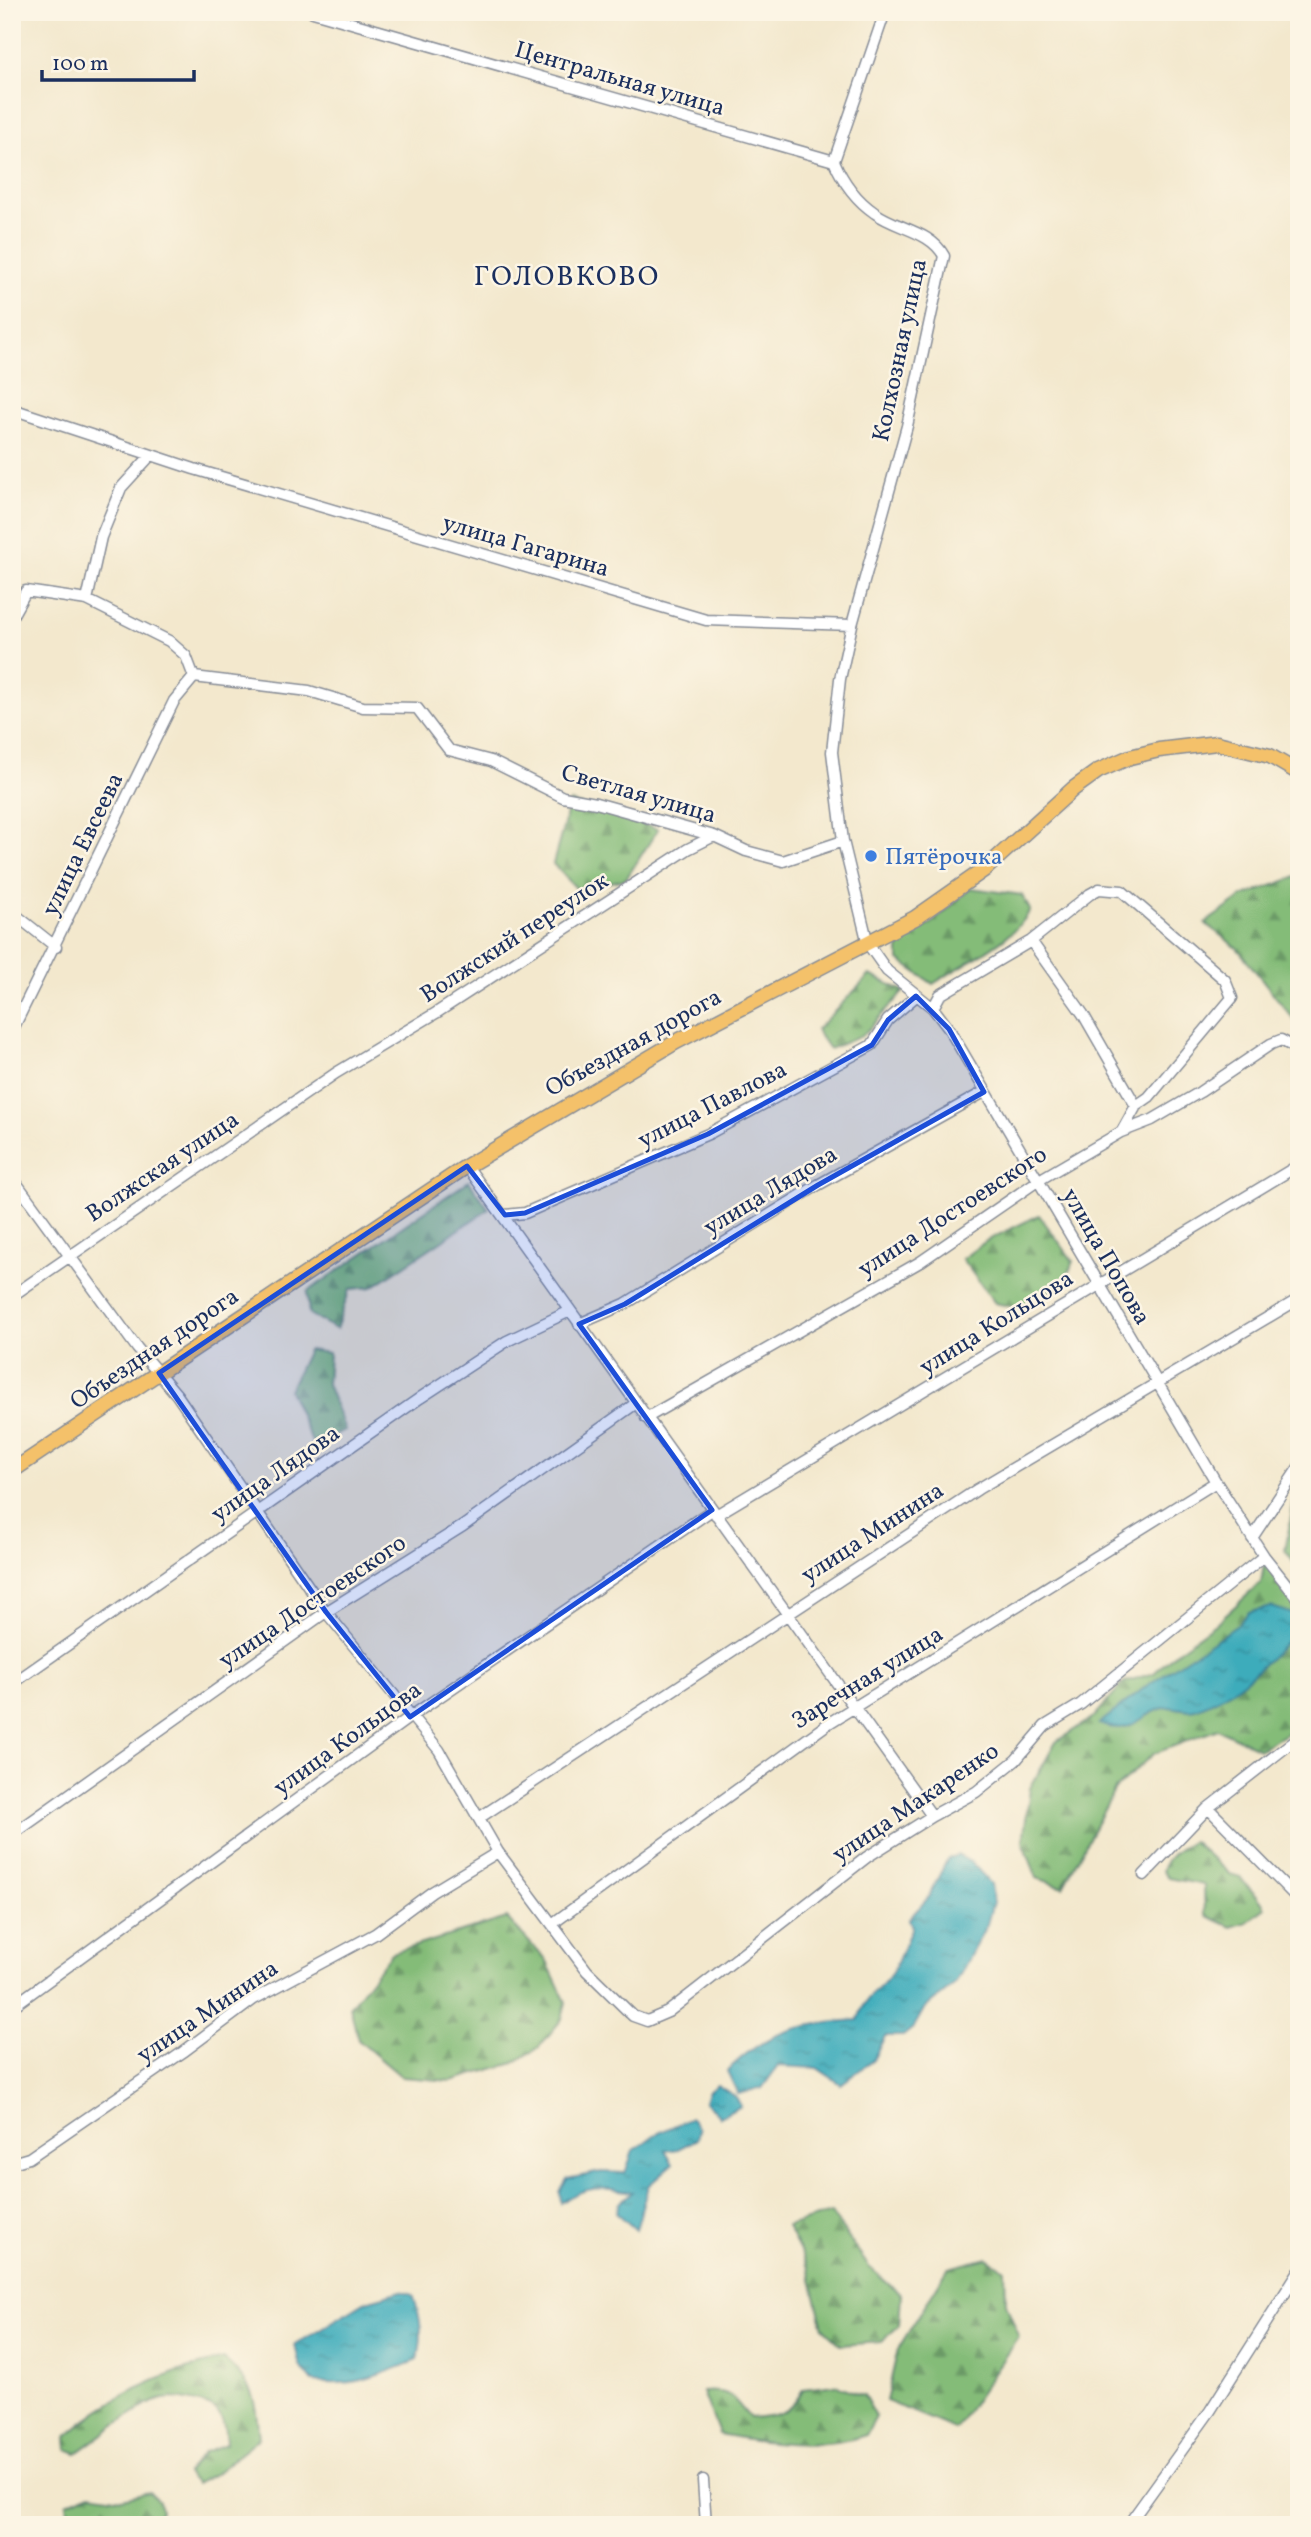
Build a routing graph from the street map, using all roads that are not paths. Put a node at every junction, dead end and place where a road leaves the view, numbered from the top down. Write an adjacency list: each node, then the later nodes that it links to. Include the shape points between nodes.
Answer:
1 (313, 12): 3 (street, Центральная улица)
2 (886, 12): 3 (street)
3 (834, 161): 8 (street, Колхозная улица, via 843,181 875,213 924,236 939,246 944,256 907,426)
4 (12, 409): 5 (street, улица Гагарина)
5 (151, 455): 6 (street, via 121,488 101,537); 8 (street, улица Гагарина, via 706,620)
6 (87, 600): 7 (street, via 26,591); 9 (street, via 180,649)
7 (12, 615)
8 (852, 625): 12 (street, Колхозная улица, via 832,752)
9 (194, 677): 11 (street, Светлая улица, via 309,691 363,707 417,708 449,750 491,761 563,797); 16 (street, улица Евсеева, via 174,701)
10 (1299, 773): 15 (main road, Объездная дорога, via 1270,755 1217,743 1130,757 1073,789 958,890)
11 (714, 836): 12 (street, Светлая улица, via 783,861); 21 (street, Волжский переулок)
12 (844, 841): 15 (street, Колхозная улица)
13 (12, 912): 16 (street)
14 (1031, 941): 18 (street, via 940,995); 23 (street, via 1083,1014); 23 (street, via 1099,889 1122,891 1231,990 1232,999)
15 (868, 944): 17 (street, улица Попова, via 887,971); 26 (main road, Объездная дорога, via 664,1049)
16 (56, 947): 19 (street, улица Евсеева)
17 (916, 996): 18 (street, улица Попова); 29 (street, улица Павлова, via 888,1020 872,1045 708,1134 525,1213)
18 (933, 1008): 22 (street, улица Попова, via 969,1058)
19 (12, 1031)
20 (1299, 1050): 24 (street, улица Достоевского, via 1281,1040 1152,1120)
21 (336, 1073): 30 (street, Волжская улица)
22 (984, 1092): 28 (street, улица Попова); 35 (street, улица Лядова, via 884,1146 625,1304)
23 (1136, 1107): 24 (street)
24 (1121, 1132): 28 (street, улица Достоевского)
25 (1299, 1165): 31 (street, улица Кольцова)
26 (467, 1166): 29 (street); 36 (main road, Объездная дорога)
27 (12, 1177): 30 (street)
28 (1039, 1180): 31 (street, улица Попова); 39 (street, улица Достоевского, via 920,1262)
29 (505, 1215): 34 (street)
30 (67, 1256): 32 (street, Волжская улица); 36 (street)
31 (1098, 1283): 37 (street, улица Попова); 44 (street, улица Кольцова, via 895,1410)
32 (12, 1296)
33 (1299, 1299): 37 (street, улица Минина)
34 (570, 1311): 35 (street); 43 (street, улица Лядова, via 507,1341)
35 (579, 1324): 38 (street)
36 (159, 1373): 41 (main road, Объездная дорога); 43 (street)
37 (1156, 1382): 42 (street, улица Попова); 49 (street, улица Минина, via 978,1489)
38 (635, 1404): 39 (street); 48 (street, улица Достоевского, via 463,1526)
39 (646, 1418): 44 (street)
40 (1299, 1467): 45 (street)
41 (12, 1471)
42 (1216, 1482): 45 (street, улица Попова); 51 (street, Заречная улица)
43 (256, 1510): 48 (street); 50 (street, улица Лядова)
44 (714, 1513): 49 (street); 52 (street, улица Кольцова)
45 (1252, 1538): 46 (street, улица Попова)
46 (1264, 1556): 47 (street, улица Попова); 55 (street, улица Макаренко, via 1081,1704 1045,1726 1016,1760 976,1793)
47 (1299, 1601)
48 (326, 1612): 52 (street); 57 (street, улица Достоевского)
49 (785, 1614): 51 (street); 56 (street, улица Минина)
50 (12, 1684)
51 (855, 1710): 55 (street); 61 (street, Заречная улица, via 829,1723)
52 (410, 1717): 56 (street, via 439,1750); 62 (street, улица Кольцова)
53 (1299, 1737): 54 (street)
54 (1208, 1808): 59 (street); 60 (street)
55 (932, 1816): 61 (street, улица Макаренко, via 835,1881 668,2012 647,2021 633,2016 612,1998)
56 (479, 1818): 58 (street)
57 (12, 1835)
58 (498, 1852): 61 (street); 63 (street, улица Минина, via 375,1934 254,1999 29,2158)
59 (1144, 1875)
60 (1297, 1895)
61 (552, 1924)
62 (12, 2007)
63 (12, 2163)
64 (1299, 2271): 67 (street, via 1210,2411)
65 (703, 2480): 66 (street)
66 (706, 2525)
67 (1128, 2525)

